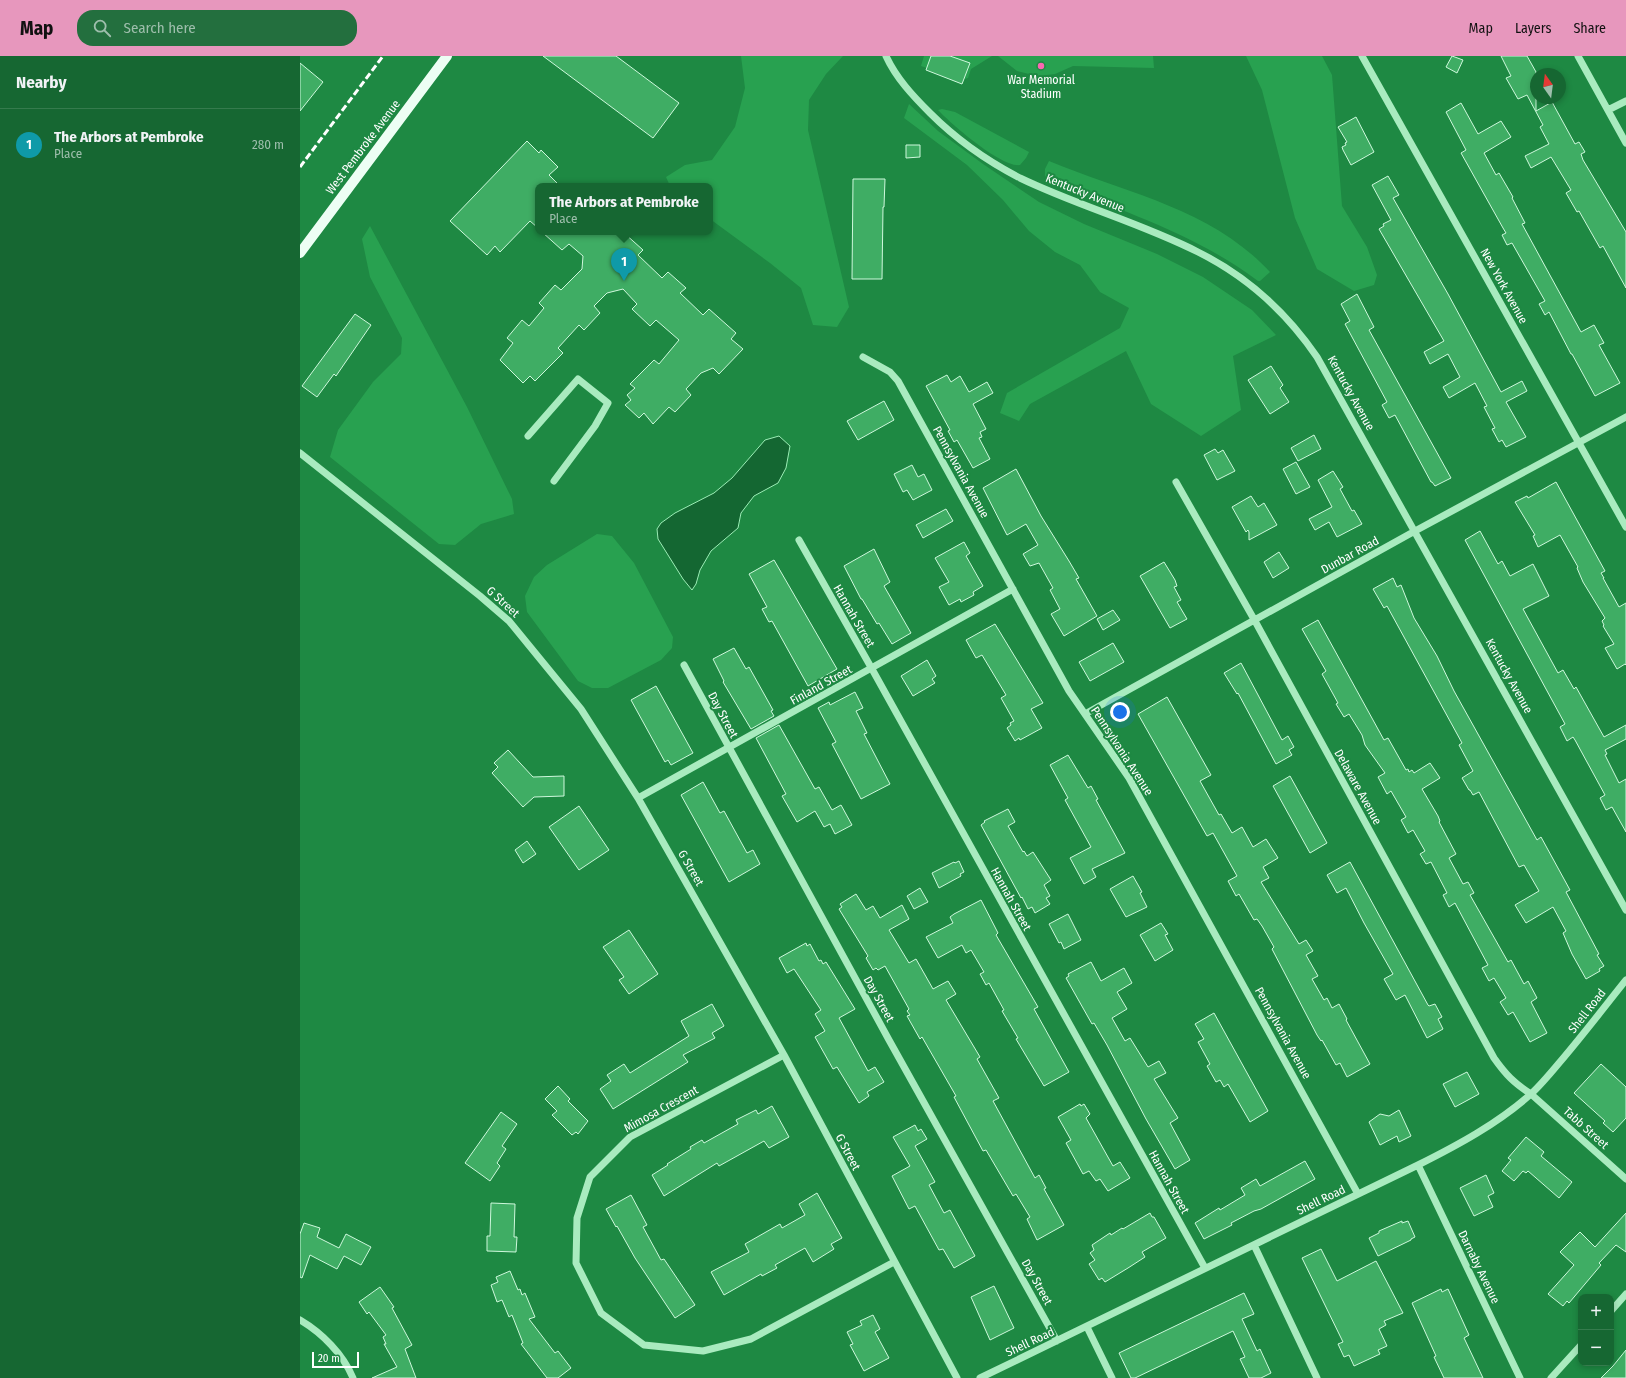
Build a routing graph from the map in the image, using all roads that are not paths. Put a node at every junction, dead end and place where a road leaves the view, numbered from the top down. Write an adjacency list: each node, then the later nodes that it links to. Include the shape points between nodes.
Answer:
1 (447, 56): 8 (main road, West Pembroke Avenue)
2 (886, 56): 17 (street, Kentucky Avenue, via 900,79 927,110 986,158 1020,178 1200,253 1242,279 1268,300 1291,322 1317,357)
3 (1362, 56): 12 (street, New York Avenue)
4 (1578, 56): 6 (street)
5 (1626, 101): 6 (street)
6 (1608, 110): 7 (street)
7 (1626, 143)
8 (300, 253)
9 (863, 356): 19 (street, Pennsylvania Avenue, via 890,372 898,381)
10 (1626, 417): 12 (street, Dunbar Road)
11 (528, 436): 14 (street, via 578,379 608,403 595,426)
12 (1580, 442): 16 (street, New York Avenue); 17 (street, Dunbar Road)
13 (300, 454): 25 (street, G Street, via 509,620 581,709)
14 (554, 481)
15 (1176, 482): 20 (street, Delaware Avenue)
16 (1626, 527)
17 (1415, 531): 20 (street, Dunbar Road); 26 (street, Kentucky Avenue)
18 (799, 540): 22 (street, Hannah Street)
19 (1013, 590): 22 (street, Finland Street); 23 (street, Pennsylvania Avenue, via 1069,691)
20 (1255, 621): 23 (street, Dunbar Road); 29 (street, Delaware Avenue, via 1494,1058 1515,1084)
21 (684, 665): 24 (street, Day Street)
22 (872, 669): 24 (street, Finland Street); 35 (street, Hannah Street)
23 (1085, 714): 32 (street, Pennsylvania Avenue, via 1129,778)
24 (729, 748): 25 (street, Finland Street); 40 (street, Day Street)
25 (638, 798): 28 (street, G Street)
26 (1626, 910)
27 (1626, 980): 29 (street, Shell Road)
28 (784, 1055): 34 (street, G Street); 34 (street, Mimosa Crescent, via 630,1137 590,1177 577,1218 576,1263 601,1313 644,1345 703,1351 751,1339)
29 (1531, 1094): 30 (street, Shell Road, via 1480,1132); 31 (street, Tabb Street)
30 (1418, 1165): 32 (street, Shell Road); 47 (street, Darnaby Avenue)
31 (1626, 1179)
32 (1358, 1194): 33 (street, Shell Road)
33 (1254, 1245): 35 (street, Shell Road); 46 (street)
34 (894, 1262): 43 (street, G Street)
35 (1205, 1268): 39 (street, Shell Road)
36 (1626, 1294): 37 (street)
37 (1614, 1308)
38 (300, 1320): 42 (street, via 327,1340)
39 (1087, 1327): 40 (street, Shell Road); 45 (street)
40 (1057, 1341): 44 (street, Shell Road)
41 (1578, 1348): 48 (street)
42 (353, 1378)
43 (957, 1378)
44 (980, 1378)
45 (1112, 1378)
46 (1317, 1378)
47 (1520, 1378)
48 (1551, 1378)

